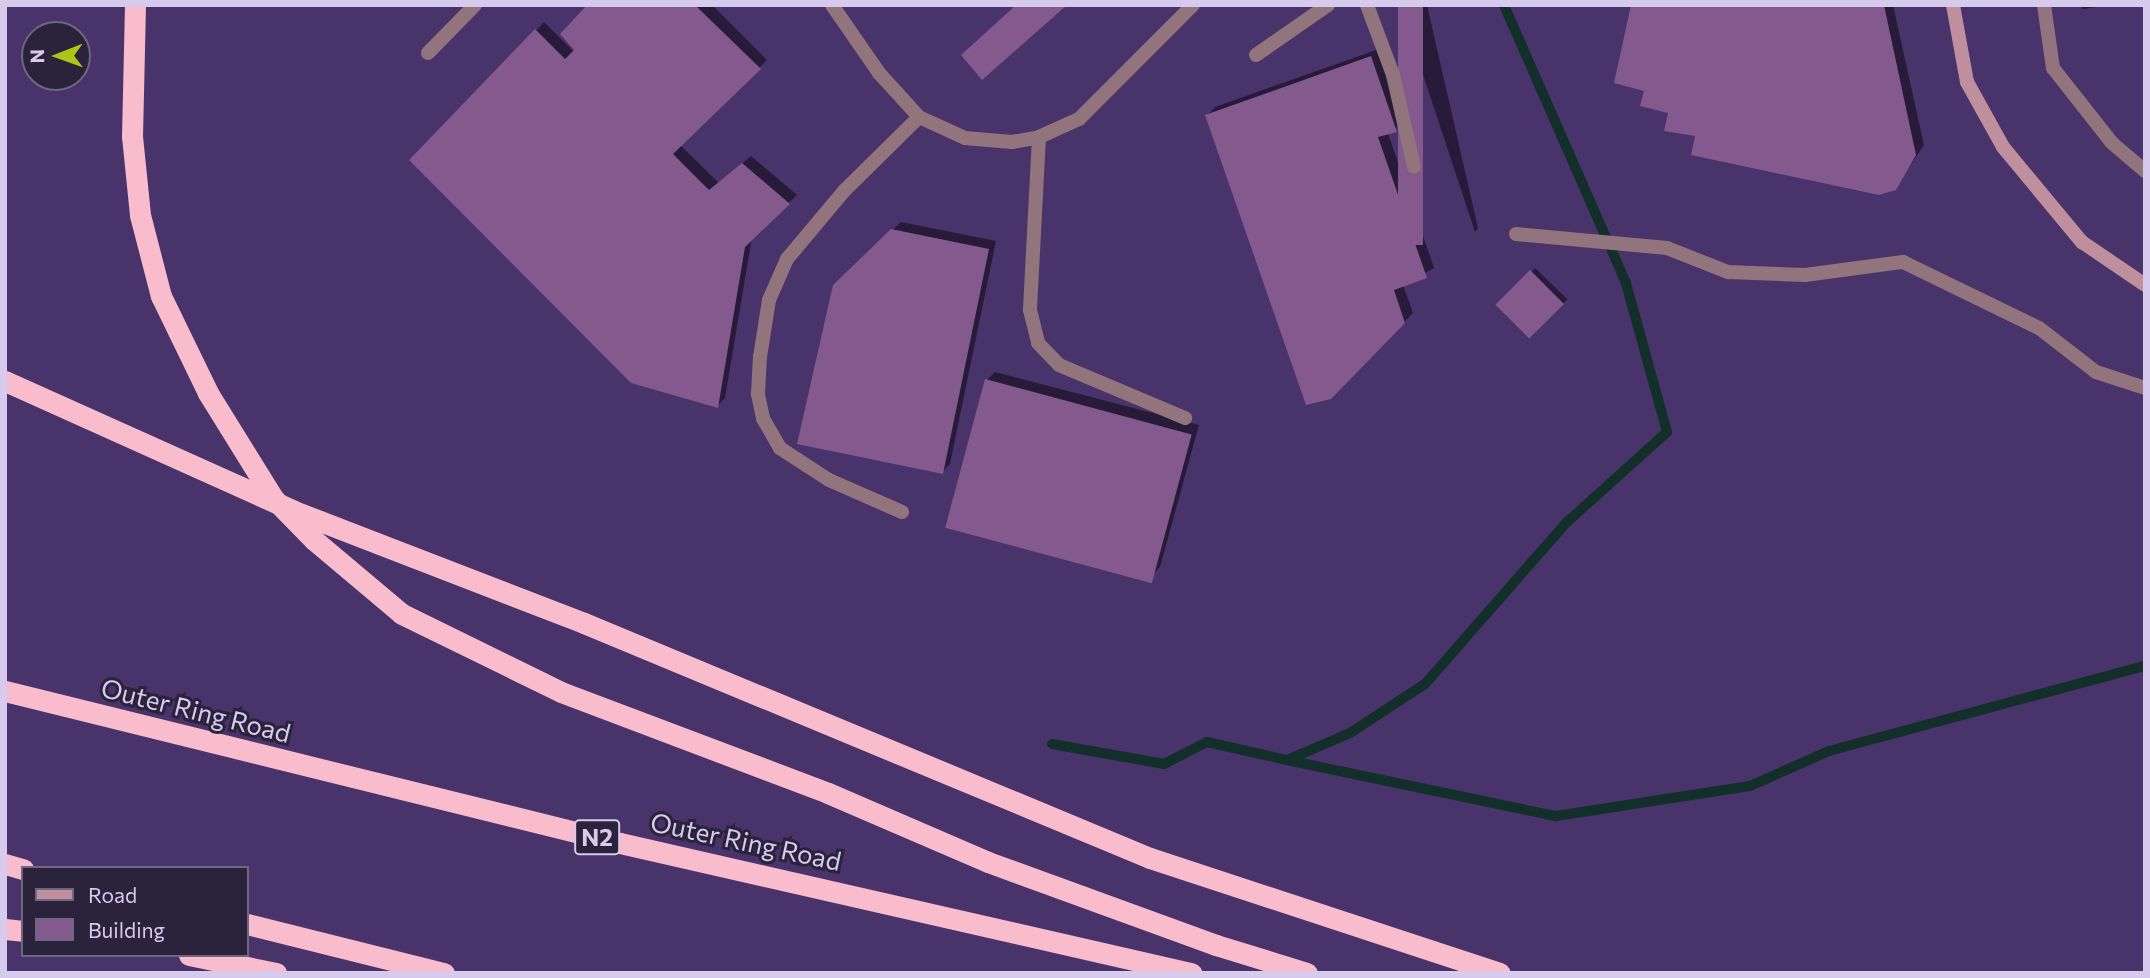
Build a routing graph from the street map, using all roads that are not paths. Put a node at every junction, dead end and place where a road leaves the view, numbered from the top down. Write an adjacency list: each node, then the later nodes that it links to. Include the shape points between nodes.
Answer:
1 (135, 5): 27 (highway, via 132,136 140,215 161,296 208,393 273,498 314,540 402,614 561,692 828,793 988,862 1216,946)
2 (475, 5): 9 (street)
3 (832, 5): 11 (street, via 879,73)
4 (1193, 5): 12 (street, via 1079,119)
5 (1328, 5): 10 (street)
6 (1367, 5): 13 (street, via 1393,75)
7 (1953, 5): 16 (street, via 1967,82 2003,147 2082,242)
8 (2044, 5): 14 (street, via 2053,68 2112,143)
9 (428, 53)
10 (1256, 55)
11 (919, 117): 12 (street, via 940,129 988,142); 20 (street, via 844,191 787,259 762,327 759,382 766,425 792,460)
12 (1039, 137): 19 (street, via 1030,310 1038,343 1059,365)
13 (1414, 167)
14 (2145, 171)
15 (1516, 234): 18 (street, via 1667,248 1728,272 1805,275 1903,262 2039,328 2095,372)
16 (2145, 285)
17 (5, 381): 28 (highway, via 294,511 584,623 1150,858)
18 (2145, 388)
19 (1185, 418)
20 (902, 512)
21 (5, 691): 26 (highway, Outer Ring Road / N2, via 620,843)
22 (248, 924): 25 (highway)
23 (199, 957): 24 (highway)
24 (276, 973)
25 (444, 973)
26 (1191, 973)
27 (1307, 973)
28 (1500, 973)

